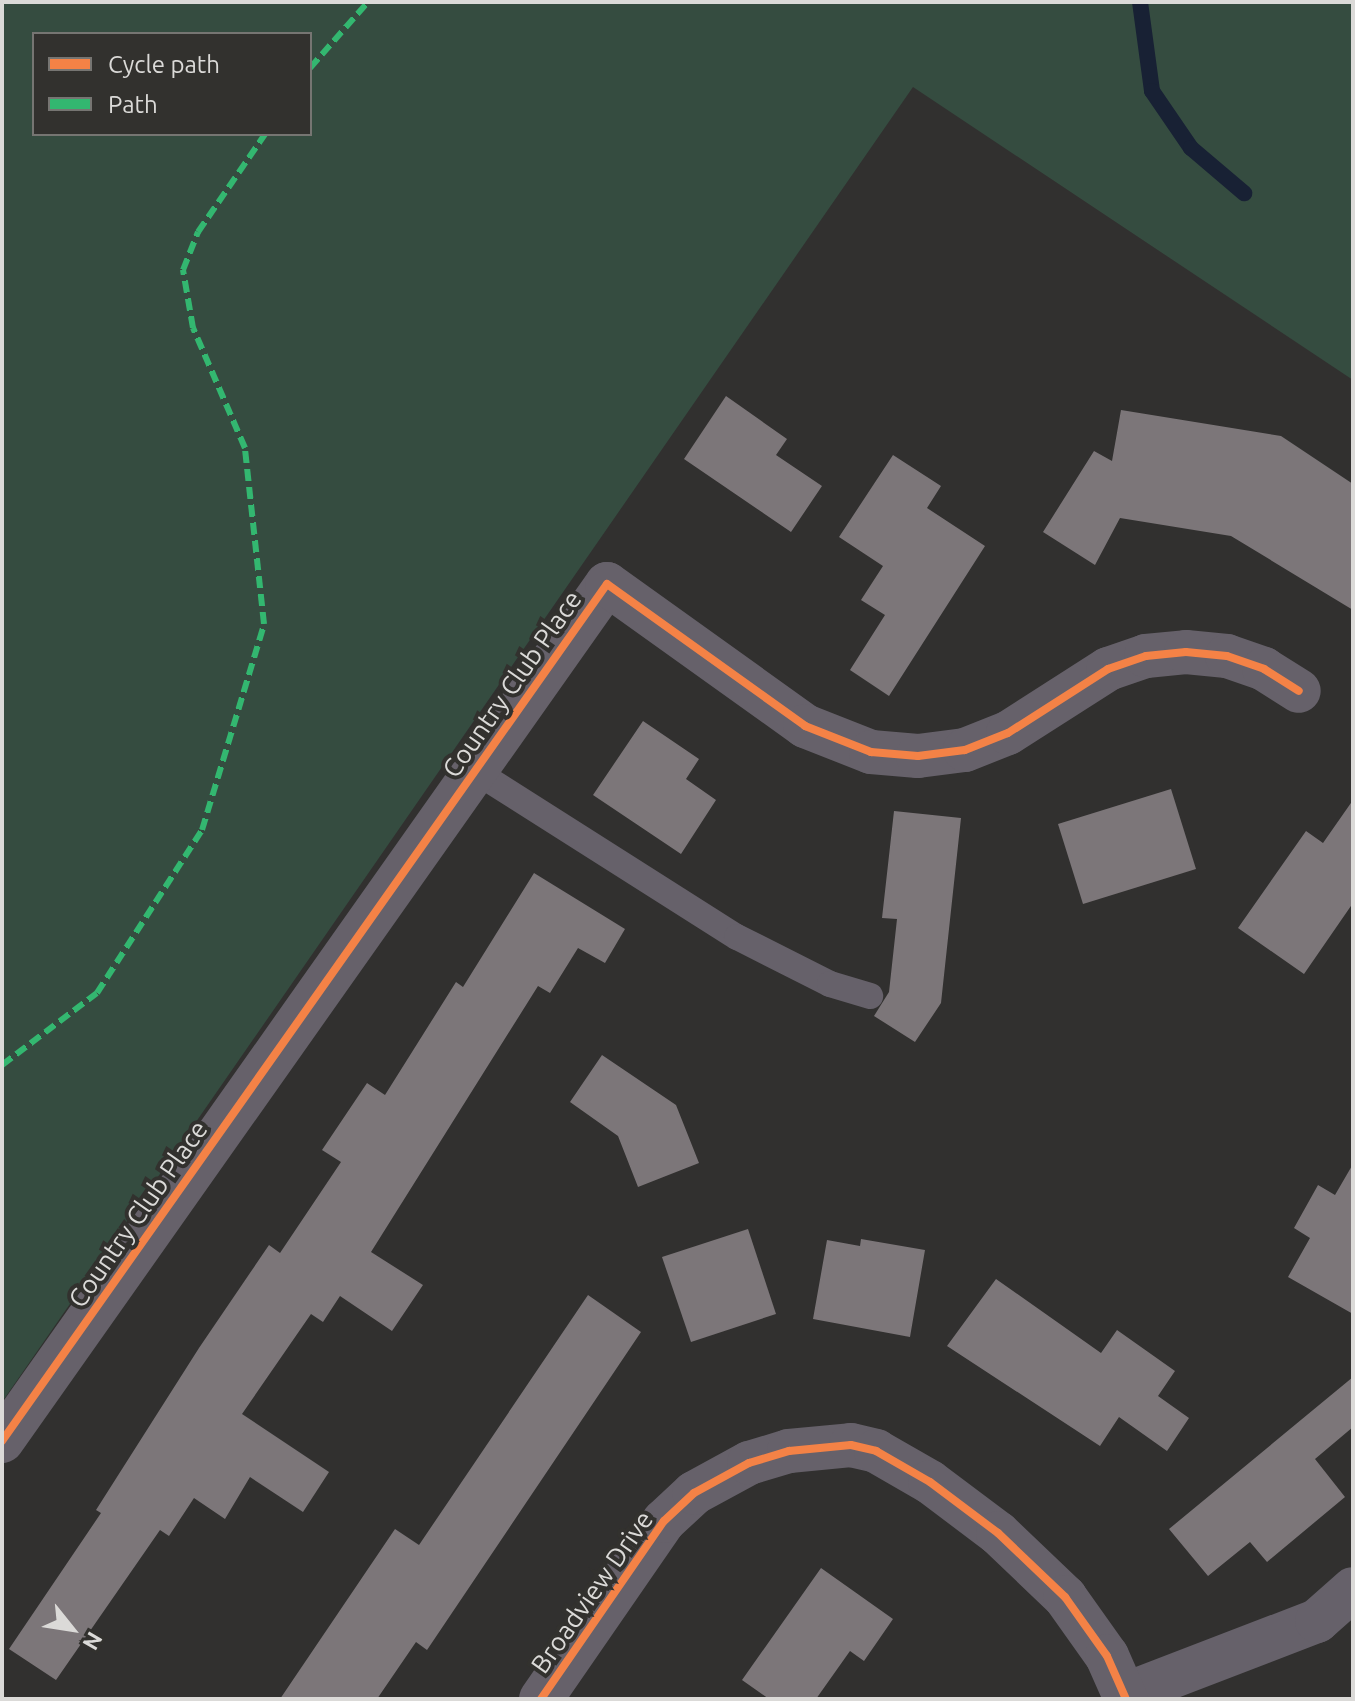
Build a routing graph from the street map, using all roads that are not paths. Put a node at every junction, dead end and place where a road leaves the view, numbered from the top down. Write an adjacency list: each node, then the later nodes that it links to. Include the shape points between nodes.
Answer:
1 (1299, 691): 2 (street, Country Club Place, via 1264,669 1227,656 1146,656 1108,669 1008,733 965,750 918,756 871,752 805,726 607,584)
2 (475, 771): 3 (lane, via 737,937 830,984); 4 (street, Country Club Place)
3 (870, 996)
4 (2, 1441)
5 (1353, 1589): 6 (street, via 1317,1621)
6 (1125, 1697): 7 (street, Broadview Drive, via 1107,1656 1065,1597 998,1533 930,1482 876,1451 851,1445 789,1451 749,1463 694,1493 664,1521)
7 (541, 1699)

